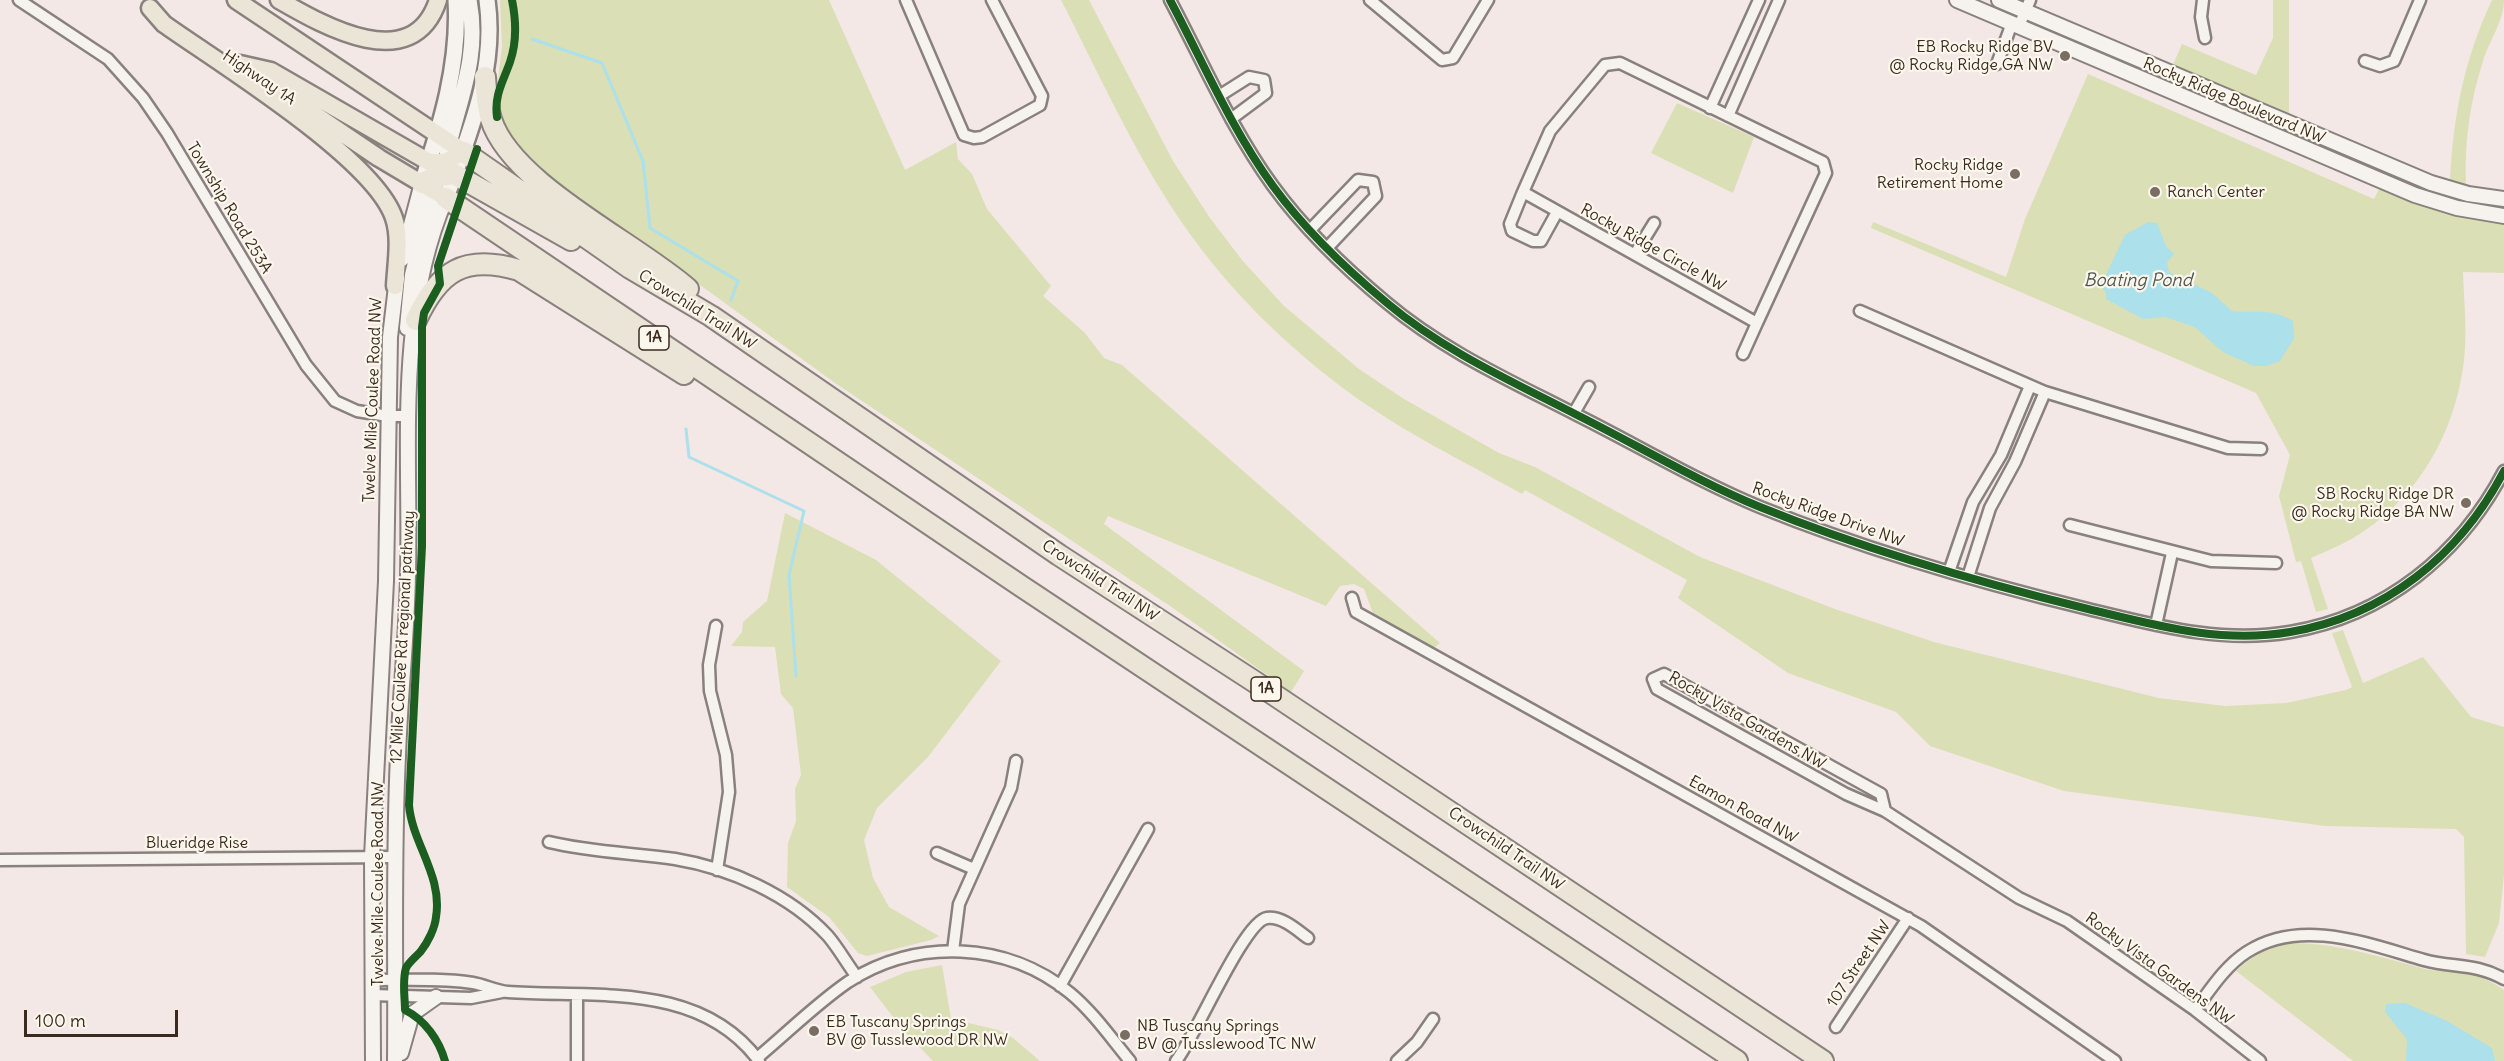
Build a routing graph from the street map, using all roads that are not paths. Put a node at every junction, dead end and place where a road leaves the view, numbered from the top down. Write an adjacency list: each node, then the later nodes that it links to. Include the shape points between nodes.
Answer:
1 (19, 0): 52 (street, Township Road 253A, via 108,59 143,98 306,365 335,402 357,411)
2 (236, 0): 31 (main road, Crowchild Trail NW / 1A)
3 (279, 0): 4 (main road, via 342,32 381,43 414,33 434,14)
4 (438, 0)
5 (456, 0): 31 (main road, Twelve Mile Coulee Road NW)
6 (469, 0): 31 (main road, via 471,61)
7 (487, 0): 26 (main road, Twelve Mile Coulee Road NW, via 489,49)
8 (906, 0): 9 (street, via 964,135 974,138 1040,105 1042,96)
9 (992, 0)
10 (1170, 0): 27 (street, Rocky Ridge Drive NW)
11 (1370, 0): 12 (street, via 1442,60 1453,58)
12 (1488, 0)
13 (1760, 0): 28 (street)
14 (1779, 0): 29 (street)
15 (1957, 0): 21 (street, Rocky Ridge Boulevard NW)
16 (2203, 0): 22 (street)
17 (2420, 0): 23 (street, via 2394,61 2380,66)
18 (2008, 2): 20 (street, Rocky Ridge Boulevard NW); 21 (street)
19 (144, 4): 24 (main road, Highway 1A / 1A); 42 (main road, via 164,24 347,156 379,188 395,220)
20 (2028, 6): 21 (street); 34 (street, Rocky Ridge Boulevard NW, via 2431,183)
21 (2012, 23): 25 (street); 36 (street, Rocky Ridge Boulevard NW, via 2415,195 2457,208)
22 (2205, 38)
23 (2364, 60)
24 (240, 64): 32 (main road, via 271,71); 32 (main road, Highway 1A / 1A, via 380,158)
25 (1997, 64)
26 (485, 77): 31 (main road, Twelve Mile Coulee Road NW); 44 (highway, via 491,120 512,156 557,194 686,287)
27 (1219, 96): 30 (street, Rocky Ridge Drive NW); 30 (street, via 1249,76 1264,80 1266,93)
28 (1710, 108): 29 (street); 33 (street, via 1620,63 1605,65 1550,131)
29 (1728, 116): 46 (street, via 1822,162 1826,173)
30 (1231, 119): 38 (street, Rocky Ridge Drive NW, via 1273,186)
31 (450, 143): 32 (main road); 32 (main road, Twelve Mile Coulee Road NW); 41 (highway, Crowchild Trail NW / 1A)
32 (438, 176): 41 (highway); 42 (street, Twelve Mile Coulee Road NW); 45 (street, Twelve Mile Coulee Road NW); 47 (street, via 412,275 408,303); 58 (highway, 1A)
33 (1523, 192): 35 (street, Rocky Ridge Circle NW); 35 (street, via 1510,224 1512,231 1541,241)
34 (2504, 199)
35 (1557, 212): 40 (street, Rocky Ridge Circle NW)
36 (2504, 216)
37 (1654, 223): 40 (street)
38 (1310, 230): 39 (street, Rocky Ridge Drive NW); 39 (street, via 1358,180 1373,182 1376,196)
39 (1327, 248): 51 (street, Rocky Ridge Drive NW, via 1429,336 1486,370)
40 (1635, 254): 46 (street, Rocky Ridge Circle NW)
41 (630, 268): 44 (highway, Crowchild Trail NW / 1A)
42 (395, 286): 52 (street, Twelve Mile Coulee Road NW)
43 (1860, 311): 50 (street)
44 (711, 316): 104 (highway, Crowchild Trail NW / 1A, via 1059,555)
45 (416, 320): 47 (street, Twelve Mile Coulee Road NW); 58 (highway, via 431,290 451,271 478,264 519,270 839,472)
46 (1757, 323): 48 (street)
47 (410, 348): 53 (street, Twelve Mile Coulee Road NW)
48 (1743, 354)
49 (1589, 387): 51 (street)
50 (2037, 389): 54 (street, via 2228,448); 55 (street); 56 (street)
51 (1574, 413): 64 (street, Rocky Ridge Drive NW, via 1757,506)
52 (388, 416): 53 (street, Township Road 253A); 74 (street, Twelve Mile Coulee Road NW, via 386,581)
53 (409, 417): 75 (street, Twelve Mile Coulee Road NW, via 408,577)
54 (2261, 448)
55 (2001, 455): 56 (street); 59 (street)
56 (2015, 462): 60 (street)
57 (2504, 471): 68 (street, Rocky Ridge Drive NW, via 2472,524 2446,553 2416,578 2365,609 2327,624 2270,635 2211,635)
58 (861, 479): 103 (highway, 1A)
59 (1973, 502): 60 (street); 64 (street)
60 (1990, 508): 65 (street)
61 (2070, 525): 62 (street)
62 (2172, 553): 63 (street, via 2211,561); 68 (street)
63 (2276, 562)
64 (1949, 572): 65 (street, Rocky Ridge Drive NW)
65 (1968, 577): 68 (street, Rocky Ridge Drive NW)
66 (1352, 598): 79 (street, Eamon Road NW, via 1356,612)
67 (716, 626): 78 (street, via 709,665 710,692 726,755 729,792)
68 (2156, 626)
69 (1016, 761): 77 (street, via 1011,788)
70 (1885, 811): 70 (street, Rocky Vista Gardens NW, via 1881,794 1664,674 1653,679 1657,689 1846,794); 92 (street, Rocky Vista Gardens NW, via 2019,898 2067,921)
71 (1148, 829): 86 (street)
72 (549, 842): 78 (street, via 678,860)
73 (937, 853): 77 (street)
74 (372, 857): 75 (street, Blueridge Rise); 76 (street, Blueridge Rise); 84 (street, Twelve Mile Coulee Road NW)
75 (395, 857): 85 (street, Twelve Mile Coulee Road NW)
76 (0, 860)
77 (974, 869): 81 (street, via 959,904)
78 (717, 870): 82 (street, via 762,888 801,911 829,938)
79 (1908, 918): 94 (street, 107 Street NW); 105 (street, Eamon Road NW)
80 (1308, 938): 101 (street, via 1276,918 1264,918 1255,924)
81 (953, 951): 82 (street, via 907,956); 86 (street, via 990,954 1014,961)
82 (857, 977): 95 (street)
83 (2504, 979): 92 (street, via 2467,965 2434,963 2326,935 2298,934 2271,939 2246,952 2227,969)
84 (372, 980): 85 (street); 88 (street, Twelve Mile Coulee Road NW)
85 (395, 980): 87 (street, via 472,983); 89 (street, Twelve Mile Coulee Road NW)
86 (1060, 986): 100 (street, via 1095,1017)
87 (505, 992): 90 (street); 91 (street, via 471,998)
88 (372, 995): 89 (street); 96 (street, Twelve Mile Coulee Road NW)
89 (395, 995): 91 (street); 97 (street, Twelve Mile Coulee Road NW)
90 (577, 995): 95 (street, via 631,996 670,1002 727,1029); 99 (street)
91 (436, 997): 98 (street, via 412,1014)
92 (2195, 1010): 106 (street, Rocky Vista Gardens NW)
93 (1433, 1019): 102 (street)
94 (1836, 1027)
95 (758, 1059)
96 (374, 1061)
97 (395, 1061)
98 (400, 1061)
99 (577, 1061)
100 (1130, 1061)
101 (1176, 1061)
102 (1397, 1061)
103 (1737, 1061)
104 (1823, 1061)
105 (2115, 1061)
106 (2260, 1061)

